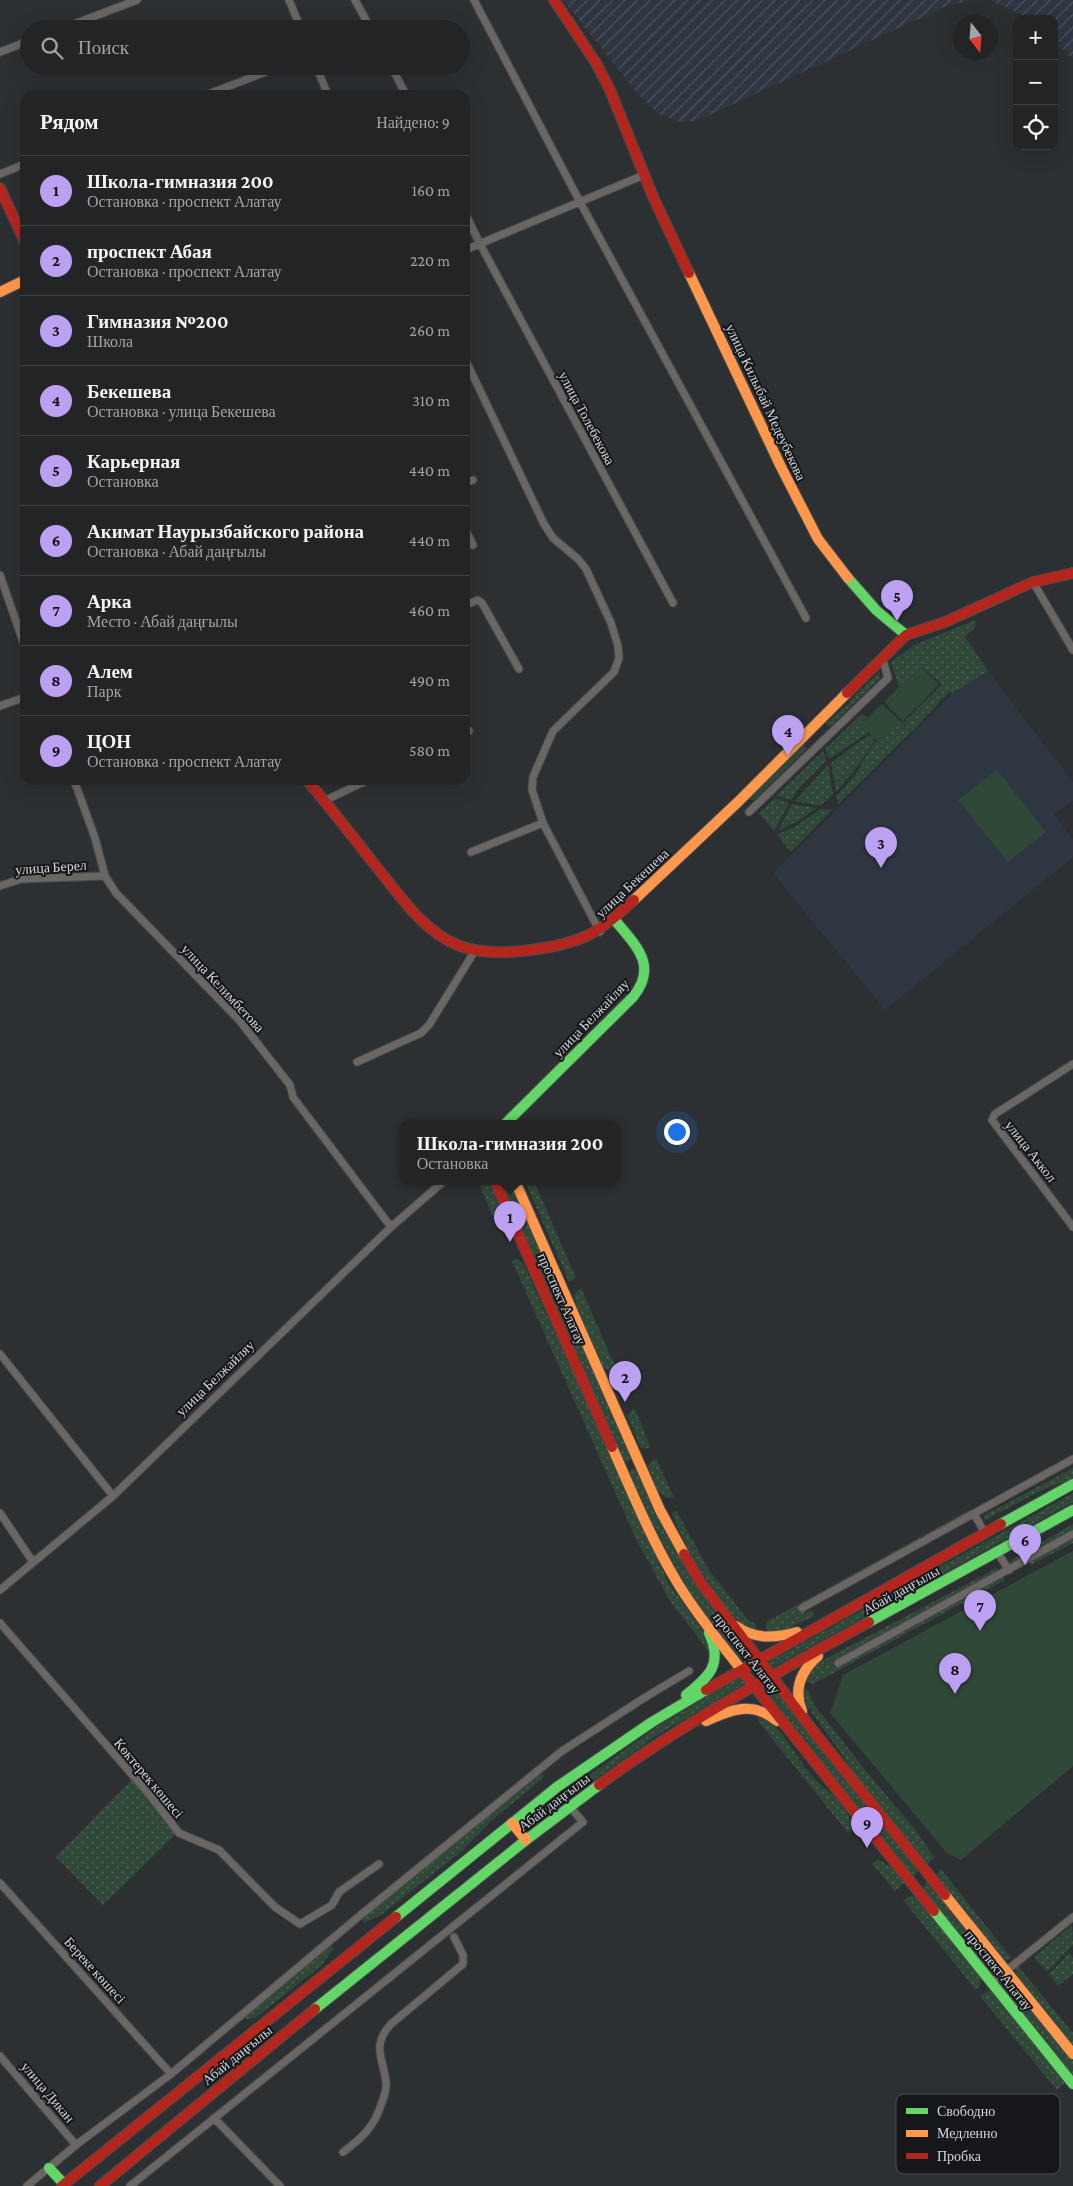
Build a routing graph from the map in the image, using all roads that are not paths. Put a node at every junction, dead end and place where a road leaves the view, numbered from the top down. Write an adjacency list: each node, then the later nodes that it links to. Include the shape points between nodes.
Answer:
1 (137, 0): 6 (street)
2 (289, 0): 7 (street)
3 (356, 0): 8 (street)
4 (474, 0): 21 (street)
5 (554, 0): 19 (main road, улица Килыбай Медеубекова, via 610,90)
6 (85, 20)
7 (297, 20)
8 (366, 20)
9 (20, 44): 10 (street)
10 (0, 52)
11 (258, 75): 14 (street)
12 (320, 75): 15 (street)
13 (395, 75): 16 (street)
14 (219, 90)
15 (326, 90)
16 (403, 90)
17 (20, 166): 18 (street)
18 (0, 174)
19 (644, 175): 21 (street); 40 (main road, улица Килыбай Медеубекова, via 818,539 876,610)
20 (0, 188): 23 (main road)
21 (580, 202): 24 (street); 38 (street)
22 (470, 223): 24 (street, улица Толебекова)
23 (20, 231)
24 (480, 244): 25 (street); 37 (street, улица Толебекова)
25 (470, 248)
26 (20, 282): 27 (main road)
27 (0, 292)
28 (470, 369): 51 (street, via 544,524 553,538 586,569 611,623 619,658 614,672 554,731 543,752 533,777 532,790)
29 (473, 480): 30 (street)
30 (470, 481)
31 (470, 539): 32 (street)
32 (473, 545)
33 (1073, 573): 35 (main road)
34 (0, 576): 39 (street)
35 (1033, 582): 40 (main road, via 945,622); 41 (street)
36 (470, 602): 43 (street, via 478,600 482,604)
37 (673, 603)
38 (806, 618)
39 (20, 633)
40 (906, 635): 42 (main road, улица Бекешева)
41 (1073, 650)
42 (882, 657): 50 (street, via 888,678); 55 (main road, улица Бекешева, via 739,801)
43 (520, 670)
44 (20, 699): 45 (street)
45 (0, 706)
46 (76, 785): 53 (street, улица Келимбетова, via 96,838)
47 (311, 785): 49 (main road, улица Бекешева)
48 (358, 785): 49 (street)
49 (324, 801): 57 (main road, улица Бекешева, via 431,928 453,943)
50 (749, 812)
51 (543, 823): 52 (street); 56 (street)
52 (472, 852)
53 (105, 876): 54 (street, улица Берел, via 21,879); 64 (street, улица Келимбетова, via 116,893 239,1020 290,1085 293,1097)
54 (0, 886)
55 (614, 919): 56 (main road, улица Бекешева); 60 (main road, улица Белжайляу, via 641,955 645,967 643,983 633,997)
56 (600, 932): 57 (main road, улица Бекешева, via 580,941 528,951)
57 (476, 949): 58 (street, via 421,1033)
58 (357, 1062)
59 (1073, 1064): 65 (street, улица Аккол, via 995,1114 992,1120)
60 (509, 1120)
61 (439, 1185): 64 (street, улица Белжайляу)
62 (496, 1185): 67 (main road, проспект Алатау)
63 (517, 1185): 66 (main road, проспект Алатау)
64 (391, 1227): 73 (street, улица Белжайляу)
65 (1073, 1227)
66 (564, 1294): 67 (main road); 69 (main road, проспект Алатау)
67 (549, 1303): 71 (main road, проспект Алатау)
68 (0, 1354): 73 (street)
69 (638, 1459): 71 (main road); 83 (main road, проспект Алатау, via 660,1510)
70 (1073, 1459): 76 (street)
71 (622, 1470): 85 (main road, проспект Алатау, via 673,1575)
72 (1073, 1484): 77 (main road)
73 (113, 1496): 80 (street, улица Белжайляу)
74 (1073, 1510): 79 (main road, Абай даңғылы)
75 (0, 1513): 80 (street)
76 (974, 1514): 77 (street); 84 (street)
77 (985, 1533): 87 (main road)
78 (1073, 1534): 81 (street)
79 (998, 1552): 81 (street); 88 (main road, Абай даңғылы)
80 (33, 1562): 82 (street, улица Белжайляу)
81 (1009, 1570): 90 (street)
82 (0, 1590)
83 (716, 1604): 87 (main road, via 737,1627 758,1637 785,1636); 89 (main road, проспект Алатау)
84 (802, 1608)
85 (700, 1616): 91 (main road, проспект Алатау); 95 (main road, via 716,1650 713,1669 707,1679)
86 (0, 1623): 102 (street, Көктерек көшесі, via 179,1833 219,1850 275,1907 300,1924 332,1905 339,1892)
87 (822, 1623): 89 (main road)
88 (833, 1643): 93 (main road, Абай даңғылы); 96 (main road, via 810,1662 798,1682 799,1705)
89 (757, 1660): 91 (main road); 93 (main road, проспект Алатау)
90 (838, 1663)
91 (742, 1669): 94 (main road, проспект Алатау); 95 (main road)
92 (688, 1671): 110 (street, via 562,1751)
93 (771, 1677): 94 (main road, Абай даңғылы); 96 (main road, проспект Алатау)
94 (755, 1686): 97 (main road, Абай даңғылы); 98 (main road, проспект Алатау)
95 (652, 1722): 100 (main road, via 557,1787)
96 (814, 1732): 106 (main road, проспект Алатау)
97 (664, 1740): 98 (main road, via 739,1708 764,1712 773,1717); 99 (main road, Абай даңғылы)
98 (797, 1742): 107 (main road, проспект Алатау)
99 (570, 1807): 101 (main road, Абай даңғылы); 112 (street, via 583,1822)
100 (512, 1823): 101 (main road); 116 (main road)
101 (526, 1840): 118 (main road, Абай даңғылы, via 364,1968)
102 (379, 1864)
103 (0, 1882): 110 (street, Береке көшесі)
104 (1073, 1917): 106 (street)
105 (454, 1937): 114 (street, via 463,1955 463,1964 382,2034 379,2054 386,2082 376,2121)
106 (1006, 1971): 107 (street); 108 (main road, проспект Алатау)
107 (991, 1983): 111 (main road, проспект Алатау)
108 (1073, 2054)
109 (0, 2056): 113 (street, улица Дикан)
110 (171, 2074): 113 (street)
111 (1073, 2084)
112 (214, 2118): 119 (street); 120 (street)
113 (76, 2145): 115 (street)
114 (343, 2152)
115 (49, 2168): 116 (main road); 117 (street)
116 (63, 2185)
117 (27, 2186)
118 (100, 2186)
119 (130, 2186)
120 (280, 2186)

